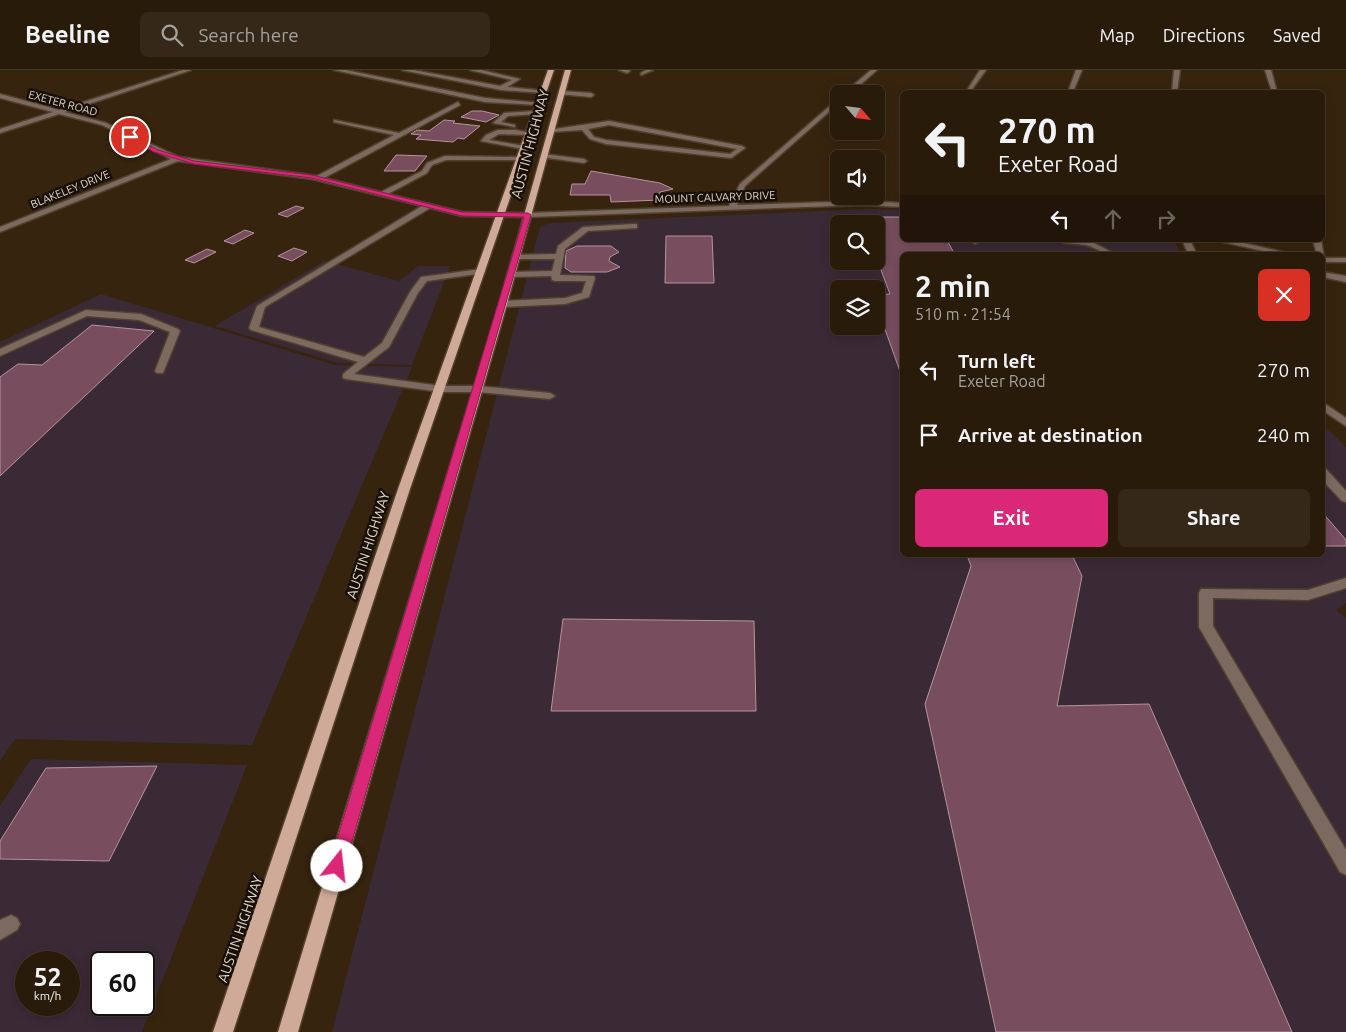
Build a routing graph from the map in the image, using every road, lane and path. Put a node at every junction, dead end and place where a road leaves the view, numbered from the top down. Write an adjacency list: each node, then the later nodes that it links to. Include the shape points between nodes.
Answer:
1 (188, 70): 27 (street)
2 (337, 70): 24 (street, via 485,100)
3 (405, 70): 15 (street)
4 (473, 70): 15 (street, via 517,79)
5 (551, 70): 20 (main road, AUSTIN HIGHWAY)
6 (568, 70): 21 (main road, AUSTIN HIGHWAY)
7 (650, 70): 13 (street)
8 (874, 70): 14 (street)
9 (983, 70): 16 (street)
10 (1079, 70): 17 (street)
11 (1177, 70): 18 (street)
12 (1268, 70): 19 (street)
13 (643, 74)
14 (856, 85)
15 (500, 88): 20 (street)
16 (969, 90)
17 (1071, 90)
18 (1176, 90)
19 (1274, 90)
20 (542, 91): 24 (main road, AUSTIN HIGHWAY)
21 (561, 93): 22 (street); 31 (main road, AUSTIN HIGHWAY)
22 (592, 95)
23 (0, 96): 27 (street, EXETER ROAD)
24 (539, 103): 28 (main road, AUSTIN HIGHWAY)
25 (458, 104): 34 (street)
26 (830, 108): 44 (street, via 742,184)
27 (60, 112): 32 (street); 37 (street, EXETER ROAD, via 104,124)
28 (535, 113): 33 (main road, AUSTIN HIGHWAY); 33 (street, via 506,114 496,123)
29 (336, 122): 34 (street)
30 (584, 128): 30 (street, via 609,123 742,148 731,156 606,142 592,138); 31 (street)
31 (551, 130): 36 (main road, AUSTIN HIGHWAY)
32 (0, 131)
33 (529, 131): 35 (main road, AUSTIN HIGHWAY); 35 (street, via 494,132 488,134 484,141)
34 (401, 135): 40 (street)
35 (524, 147): 38 (main road, AUSTIN HIGHWAY)
36 (543, 156): 39 (street); 46 (main road, AUSTIN HIGHWAY)
37 (177, 159): 40 (street, EXETER ROAD); 50 (street, BLAKELEY DRIVE)
38 (519, 159): 41 (street, via 445,158 429,164 425,172); 47 (main road, AUSTIN HIGHWAY)
39 (584, 161)
40 (319, 178): 41 (street, EXETER ROAD)
41 (382, 194): 43 (street, EXETER ROAD)
42 (900, 205): 44 (street, MOUNT CALVARY DRIVE, via 863,203)
43 (428, 206): 47 (street, EXETER ROAD, via 462,214); 68 (street, via 261,306 254,328)
44 (732, 208): 45 (street, MOUNT CALVARY DRIVE)
45 (594, 213): 46 (street, MOUNT CALVARY DRIVE); 49 (street)
46 (528, 215): 47 (street, EXETER ROAD); 56 (main road, AUSTIN HIGHWAY)
47 (500, 216): 61 (main road, AUSTIN HIGHWAY)
48 (634, 226): 49 (street)
49 (597, 228): 55 (street, via 586,229 561,248)
50 (0, 230)
51 (1090, 242): 53 (street)
52 (1228, 242): 54 (street)
53 (1108, 252)
54 (1278, 252)
55 (558, 256): 56 (street); 62 (street)
56 (516, 257): 63 (main road, AUSTIN HIGHWAY)
57 (1325, 260): 58 (street)
58 (1346, 260)
59 (1325, 261): 60 (street)
60 (1346, 267)
61 (481, 272): 68 (street, via 424,279 386,346); 70 (main road, AUSTIN HIGHWAY)
62 (556, 273): 63 (street); 66 (street, via 555,278 591,278 586,294 565,301)
63 (511, 275): 66 (main road, AUSTIN HIGHWAY)
64 (1325, 275): 65 (street)
65 (1346, 279)
66 (503, 304): 71 (main road, AUSTIN HIGHWAY)
67 (0, 353): 69 (street, via 86,313 141,317 175,331)
68 (366, 360): 70 (street, via 346,376)
69 (160, 371)
70 (441, 389): 71 (street); 79 (main road, AUSTIN HIGHWAY, via 404,489)
71 (478, 389): 72 (street); 80 (main road, AUSTIN HIGHWAY)
72 (550, 396)
73 (1325, 407): 74 (street)
74 (1346, 423)
75 (1325, 475): 76 (street)
76 (1346, 498)
77 (1346, 583): 78 (street, via 1308,595 1206,593 1206,627)
78 (1346, 866)
79 (223, 1032)
80 (288, 1032)

